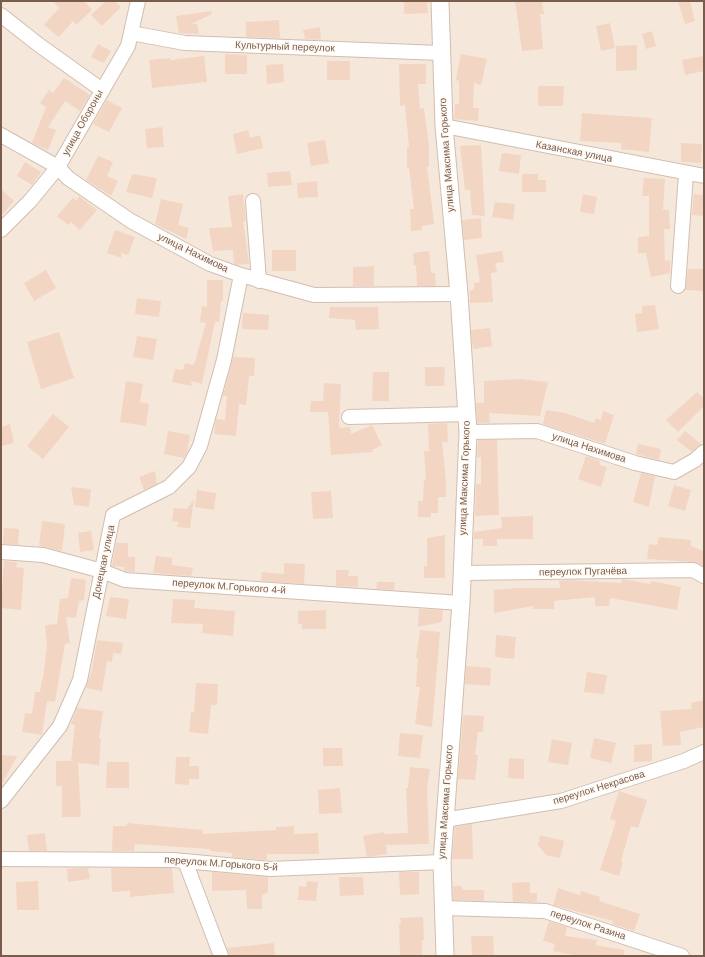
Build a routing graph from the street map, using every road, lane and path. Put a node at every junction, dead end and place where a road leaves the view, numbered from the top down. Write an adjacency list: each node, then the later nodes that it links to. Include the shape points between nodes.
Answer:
1 (138, 1): 4 (street, улица Обороны)
2 (440, 1): 5 (street, улица Максима Горького)
3 (1, 15): 6 (street, via 38,45)
4 (131, 33): 5 (street, Культурный переулок, via 185,43); 6 (street, улица Обороны, via 128,46)
5 (441, 53): 7 (street, улица Максима Горького)
6 (102, 90): 9 (street, улица Обороны)
7 (444, 126): 10 (street, Казанская улица); 17 (street, улица Максима Горького)
8 (1, 135): 9 (street, улица Нахимова)
9 (58, 167): 13 (street, улица Обороны, via 30,202); 14 (street, улица Нахимова, via 68,178 132,221 210,264)
10 (686, 174): 11 (street, Казанская улица); 16 (street)
11 (704, 176)
12 (253, 201): 15 (street)
13 (1, 230)
14 (241, 275): 15 (street, улица Нахимова); 23 (street, Донецкая улица, via 224,360 200,446 189,467 170,487 113,515)
15 (259, 281): 17 (street, улица Нахимова, via 314,295)
16 (678, 286)
17 (459, 294): 18 (street, улица Максима Горького)
18 (467, 414): 19 (street); 20 (street, улица Максима Горького)
19 (349, 416)
20 (468, 432): 21 (street, улица Нахимова, via 537,431 635,463 674,472); 24 (street, улица Максима Горького)
21 (704, 452)
22 (1, 552): 23 (street, переулок М.Горького 4-й, via 43,554)
23 (102, 570): 26 (street, переулок М.Горького 4-й, via 125,580); 28 (street, Донецкая улица, via 80,680 60,726)
24 (462, 573): 25 (street, переулок Пугачёва, via 693,570); 26 (street, улица Максима Горького)
25 (704, 576)
26 (461, 603): 29 (street, улица Максима Горького)
27 (704, 752): 29 (street, переулок Некрасова, via 684,761 561,801)
28 (1, 801)
29 (444, 820): 32 (street, улица Максима Горького)
30 (1, 859): 31 (street, переулок М.Горького 5-й)
31 (185, 861): 32 (street, переулок М.Горького 5-й, via 270,869); 34 (street)
32 (442, 862): 33 (street, улица Максима Горького)
33 (443, 908): 35 (street, улица Максима Горького); 36 (street, переулок Разина, via 545,911)
34 (220, 956)
35 (445, 956)
36 (682, 956)

